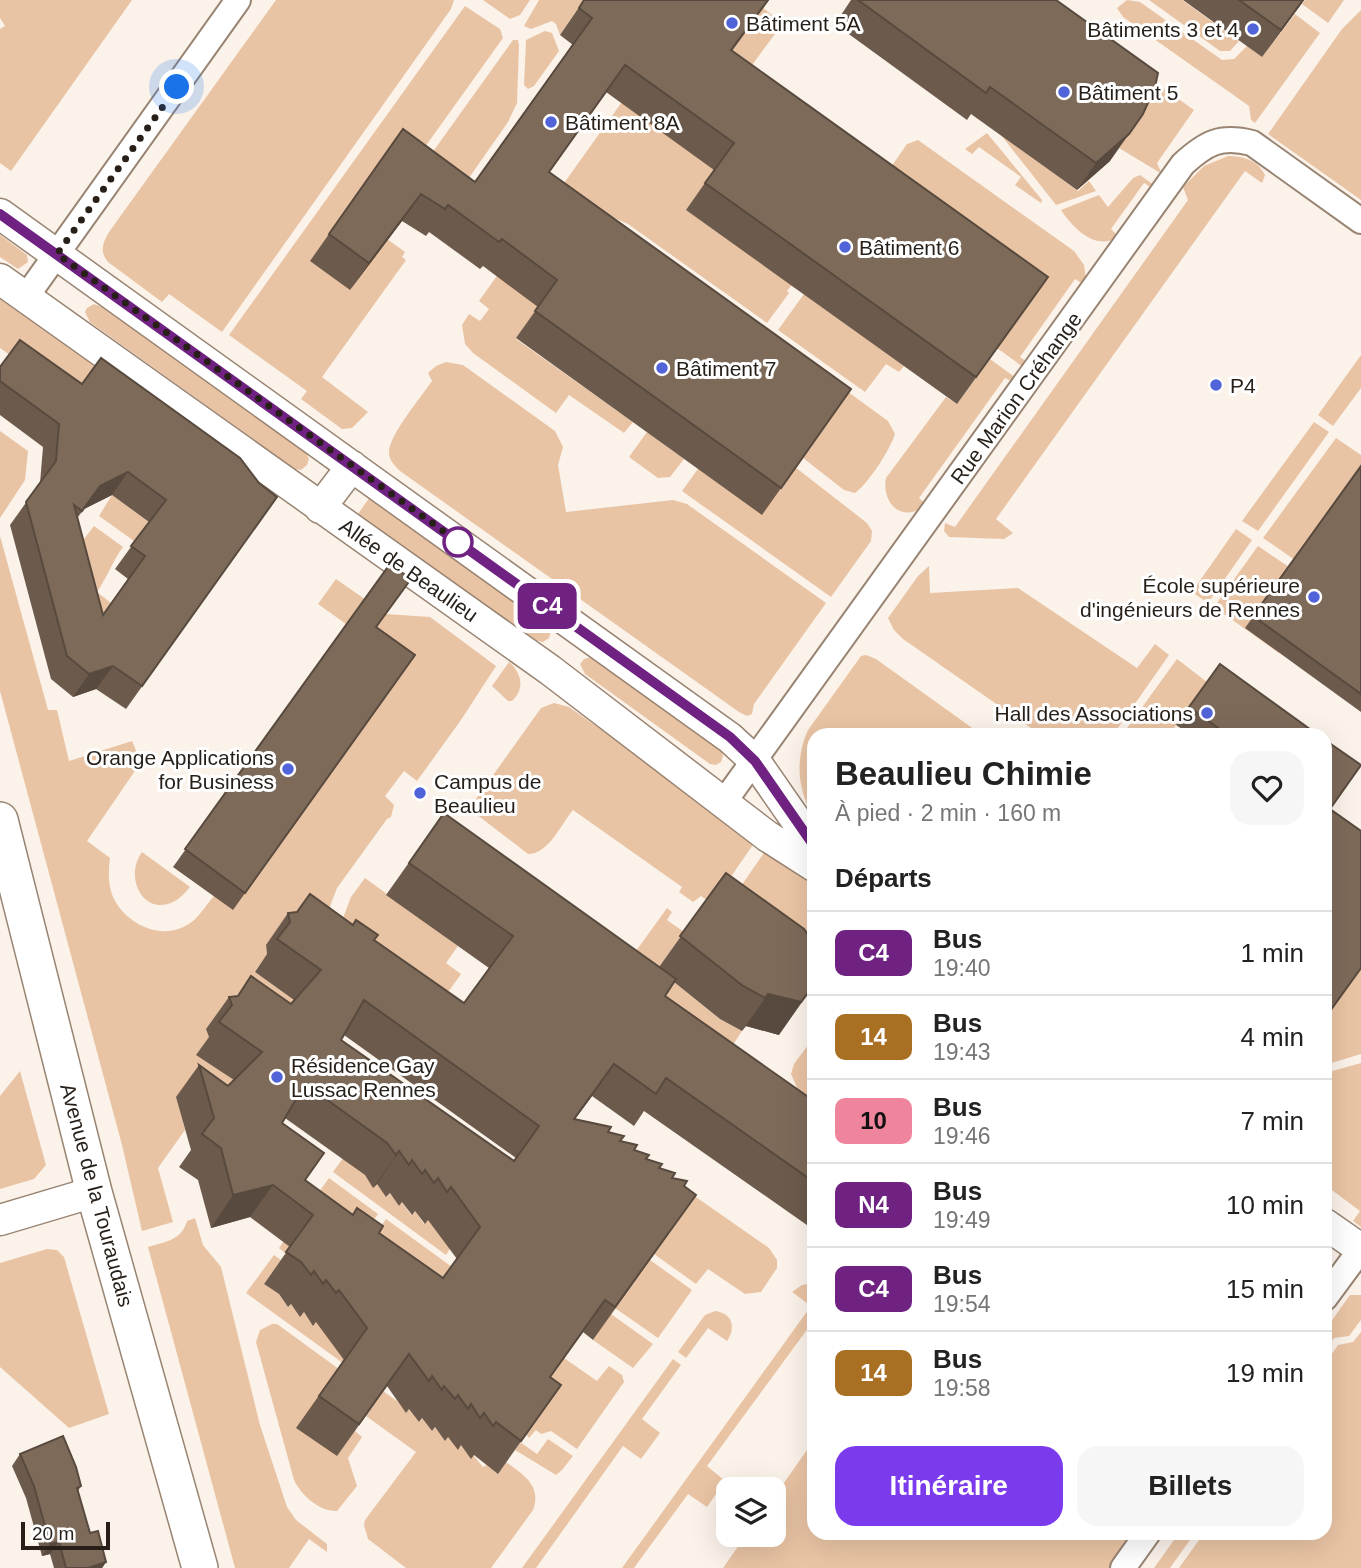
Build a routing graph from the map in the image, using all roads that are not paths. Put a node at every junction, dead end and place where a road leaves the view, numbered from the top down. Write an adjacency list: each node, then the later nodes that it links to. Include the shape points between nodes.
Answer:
1 (238, 0): 4 (street)
2 (0, 214): 4 (street)
3 (1361, 221): 9 (street, Rue Marion Créhange, via 1252,143 1218,141 1183,164)
4 (57, 254): 6 (street); 7 (street)
5 (0, 279): 6 (street, Allée de Beaulieu)
6 (26, 297): 8 (street, Allée de Beaulieu)
7 (352, 466): 8 (street); 9 (street, via 730,737)
8 (320, 508): 10 (street, Allée de Beaulieu, via 550,670)
9 (755, 761): 10 (street, Rue Marion Créhange); 12 (street)
10 (724, 802): 13 (street, Allée de Beaulieu)
11 (0, 820): 14 (main road, Avenue de la Touraudais)
12 (807, 836)
13 (807, 862)
14 (93, 1192): 15 (street); 20 (main road, Avenue de la Touraudais)
15 (0, 1220)
16 (1332, 1229): 17 (street)
17 (1361, 1249): 18 (street)
18 (1332, 1288)
19 (1143, 1540): 21 (street)
20 (200, 1568)
21 (1123, 1568)

